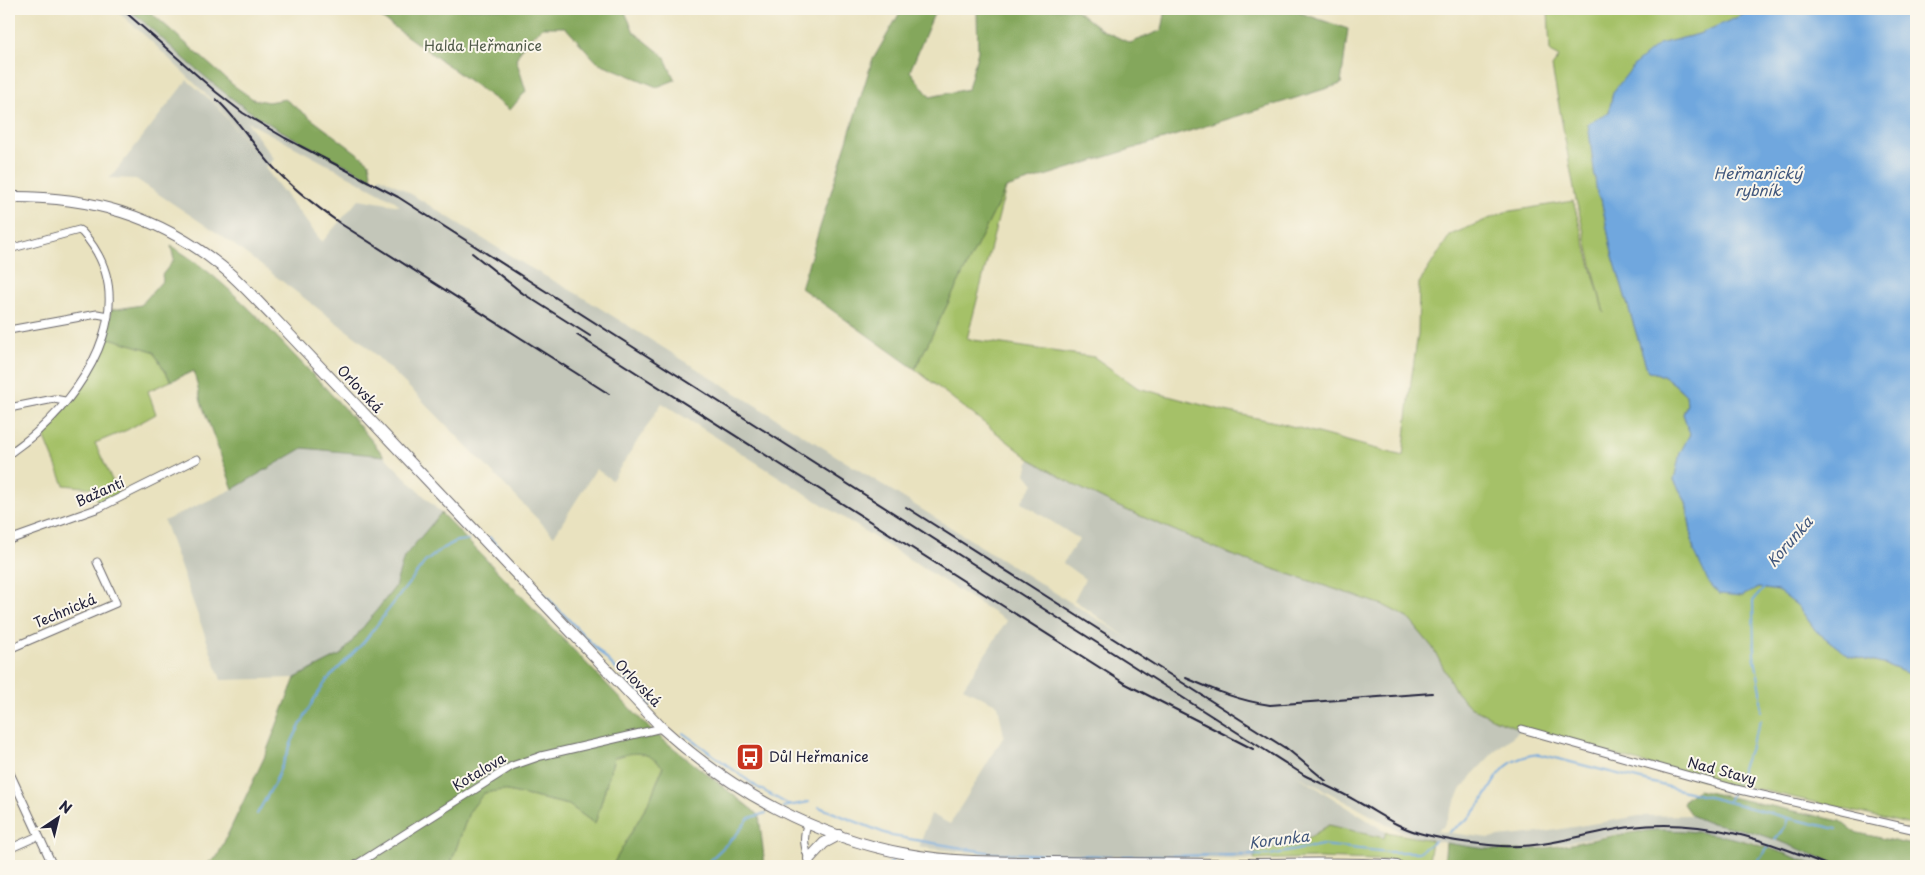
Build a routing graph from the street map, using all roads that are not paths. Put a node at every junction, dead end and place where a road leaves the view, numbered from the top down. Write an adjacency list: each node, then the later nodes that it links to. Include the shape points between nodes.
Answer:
1 (9, 197): 12 (main road, Orlovská, via 65,199 132,214 221,266)
2 (9, 249): 3 (street, via 79,230 99,257 107,280)
3 (108, 316): 4 (street, via 96,314); 5 (street, via 95,359)
4 (9, 330)
5 (65, 401): 6 (street, via 54,398); 7 (street, via 39,430)
6 (9, 408)
7 (9, 454)
8 (197, 459): 9 (street, Bažantí, via 99,508)
9 (9, 540)
10 (97, 562): 11 (street, Technická, via 116,603)
11 (9, 649)
12 (662, 728): 15 (main road, Orlovská, via 735,786); 22 (street, Kotalova, via 541,756 512,766)
13 (1522, 730): 16 (street, Nad Stavy, via 1736,789)
14 (10, 776): 18 (street)
15 (808, 823): 17 (main road, Orlovská); 20 (street, via 804,839)
16 (1916, 830)
17 (839, 835): 20 (main road, via 824,843); 23 (main road, Orlovská, via 900,853 954,860)
18 (38, 836): 19 (street); 21 (street)
19 (9, 849)
20 (810, 862)
21 (53, 866)
22 (354, 866)
23 (1397, 866)

